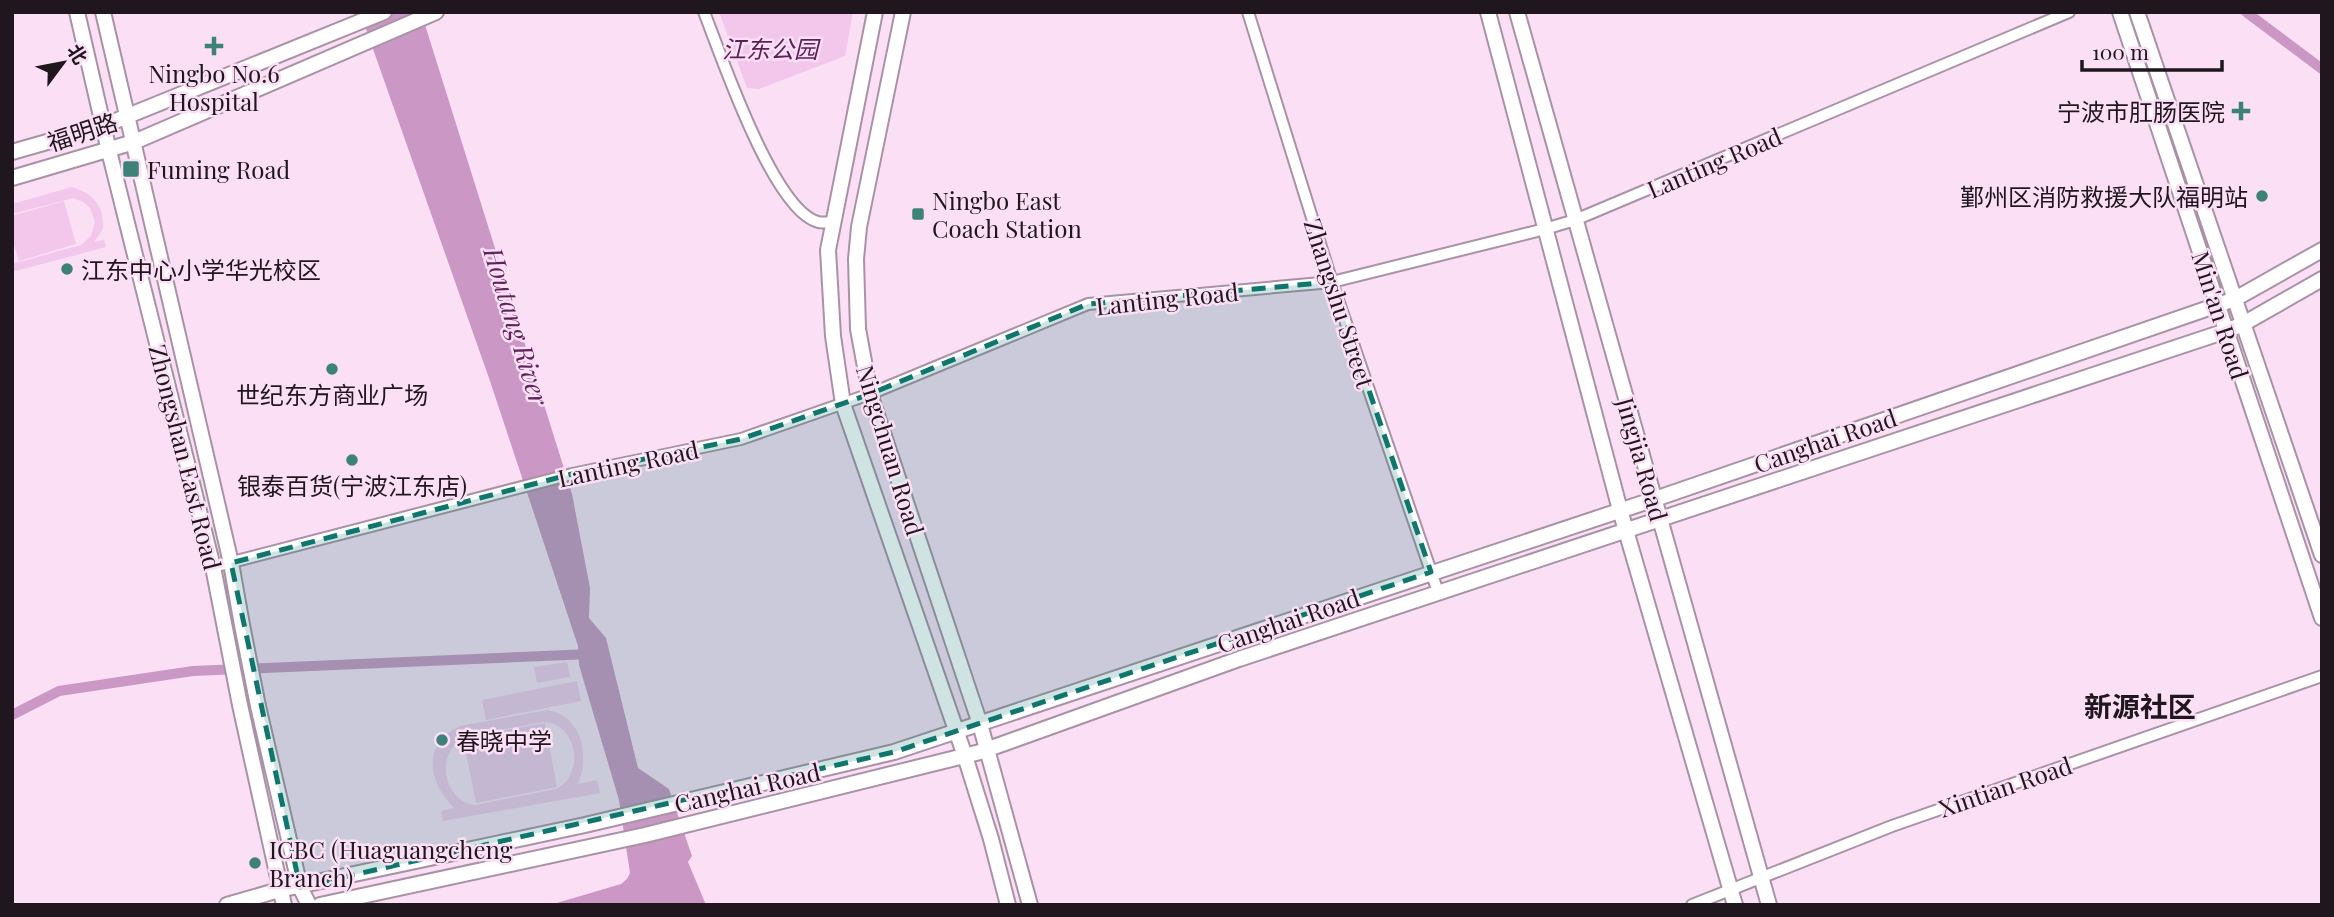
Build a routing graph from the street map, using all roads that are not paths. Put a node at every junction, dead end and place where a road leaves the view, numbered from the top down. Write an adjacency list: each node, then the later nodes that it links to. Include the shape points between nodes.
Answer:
1 (77, 12): 15 (main road, Zhongshan East Road)
2 (103, 12): 14 (main road, Zhongshan East Road)
3 (384, 12): 14 (main road, 福明路)
4 (436, 12): 16 (main road)
5 (704, 12): 21 (street, via 769,165 801,212 817,222)
6 (875, 12): 21 (main road, Ningchuan Road)
7 (903, 12): 30 (main road, Ningchuan Road, via 856,259 858,329)
8 (1248, 12): 25 (street, Zhangshu Street)
9 (1488, 12): 22 (main road, Jingjia Road)
10 (1517, 12): 20 (main road, Jingjia Road)
11 (2070, 12): 20 (street, Lanting Road)
12 (2120, 12): 27 (main road, Min'an Road)
13 (2137, 12): 26 (main road, Min'an Road)
14 (128, 116): 15 (main road, 福明路); 16 (main road, Zhongshan East Road)
15 (103, 126): 17 (main road, Zhongshan East Road); 18 (main road, 福明路)
16 (134, 142): 17 (main road); 37 (main road, Zhongshan East Road)
17 (109, 151): 19 (main road); 38 (main road, Zhongshan East Road)
18 (12, 152)
19 (12, 178)
20 (1575, 220): 22 (street, Lanting Road); 32 (main road, Jingjia Road)
21 (834, 222): 31 (main road, Ningchuan Road, via 828,250 830,296)
22 (1545, 229): 25 (street, Lanting Road); 33 (main road, Jingjia Road)
23 (2322, 250): 26 (main road, Canghai Road)
24 (2322, 279): 28 (main road, Canghai Road)
25 (1332, 282): 30 (street, Lanting Road, via 1088,304); 39 (street, Zhangshu Street)
26 (2235, 299): 27 (main road, Canghai Road); 28 (main road, Min'an Road)
27 (2217, 305): 29 (main road, Min'an Road); 32 (main road, Canghai Road)
28 (2243, 324): 29 (main road, Canghai Road); 36 (main road, Min'an Road)
29 (2226, 331): 34 (main road, Canghai Road); 41 (main road, Min'an Road)
30 (870, 394): 31 (street, Lanting Road); 43 (main road, Ningchuan Road)
31 (843, 404): 37 (street, Lanting Road, via 741,439 560,477); 44 (main road, Ningchuan Road)
32 (1655, 499): 33 (main road, Canghai Road); 34 (main road, Jingjia Road)
33 (1620, 510): 35 (main road, Jingjia Road); 39 (main road, Canghai Road)
34 (1661, 519): 35 (main road, Canghai Road); 47 (main road, Jingjia Road)
35 (1627, 531): 40 (main road, Canghai Road); 49 (main road, Jingjia Road)
36 (2322, 555)
37 (231, 563): 38 (street, Lanting Road); 48 (main road, Zhongshan East Road, bridge)
38 (213, 567): 50 (main road, Zhongshan East Road)
39 (1431, 572): 40 (street, Zhangshu Street); 43 (main road, Canghai Road)
40 (1438, 592): 45 (main road, Canghai Road)
41 (2322, 618)
42 (2322, 676): 47 (street, Xintian Road)
43 (980, 724): 44 (main road, Canghai Road); 45 (main road, Ningchuan Road)
44 (956, 732): 46 (main road, Ningchuan Road); 48 (main road, Canghai Road, via 894,752 692,800)
45 (988, 749): 46 (main road, Canghai Road); 55 (main road, Ningchuan Road)
46 (965, 756): 53 (main road, Canghai Road, via 598,845); 54 (main road, Ningchuan Road)
47 (1761, 876): 49 (street, Xintian Road); 58 (main road, Jingjia Road)
48 (300, 887): 50 (main road, Canghai Road); 52 (main road, Zhongshan East Road)
49 (1731, 890): 56 (street, Xintian Road); 57 (main road, Jingjia Road)
50 (282, 898): 51 (main road, Canghai Road)
51 (228, 905)
52 (309, 905)
53 (320, 905)
54 (1007, 905)
55 (1030, 905)
56 (1692, 905)
57 (1735, 905)
58 (1769, 905)

